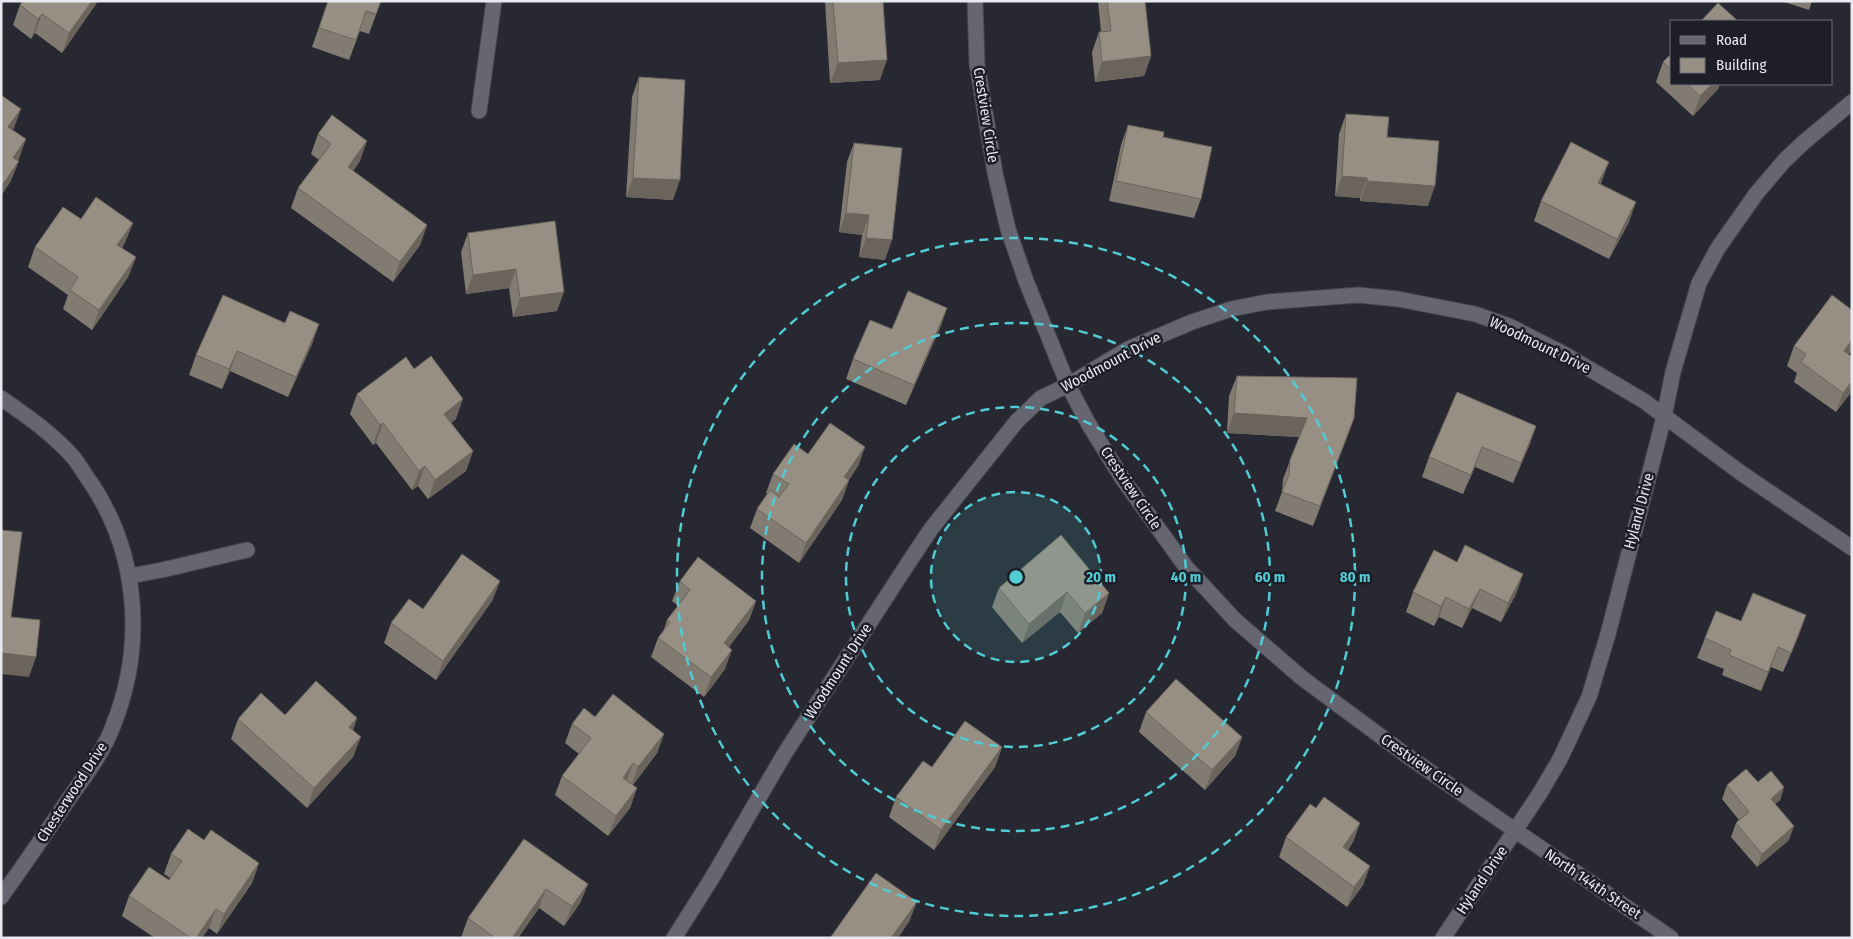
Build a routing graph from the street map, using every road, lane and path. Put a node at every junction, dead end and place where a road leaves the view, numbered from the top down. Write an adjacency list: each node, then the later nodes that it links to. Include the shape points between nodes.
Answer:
1 (494, 1): 4 (street)
2 (975, 1): 5 (street, Crestview Circle, via 977,64 995,174 1008,229)
3 (1852, 102): 7 (street, Hyland Drive, via 1784,162 1756,194 1718,248 1699,283 1673,372)
4 (479, 111)
5 (1068, 385): 7 (street, Woodmount Drive, via 1128,349 1231,309 1267,302 1358,295 1475,314 1509,326 1564,354 1644,401); 11 (street, Crestview Circle, via 1122,478 1186,567 1235,620 1302,678); 13 (street, Woodmount Drive, via 1041,398 1017,421 931,529 785,753)
6 (1, 398): 10 (street, Chesterwood Drive, via 42,426 75,459 109,514)
7 (1664, 417): 8 (street, Woodmount Drive); 11 (street, Hyland Drive, via 1589,697 1560,759)
8 (1852, 548)
9 (247, 550): 10 (street)
10 (130, 576): 12 (street, Chesterwood Drive, via 132,651 126,690 113,728 90,768)
11 (1515, 831): 14 (street, Hyland Drive); 15 (street, North 144th Street)
12 (1, 897)
13 (674, 938)
14 (1443, 938)
15 (1672, 938)

